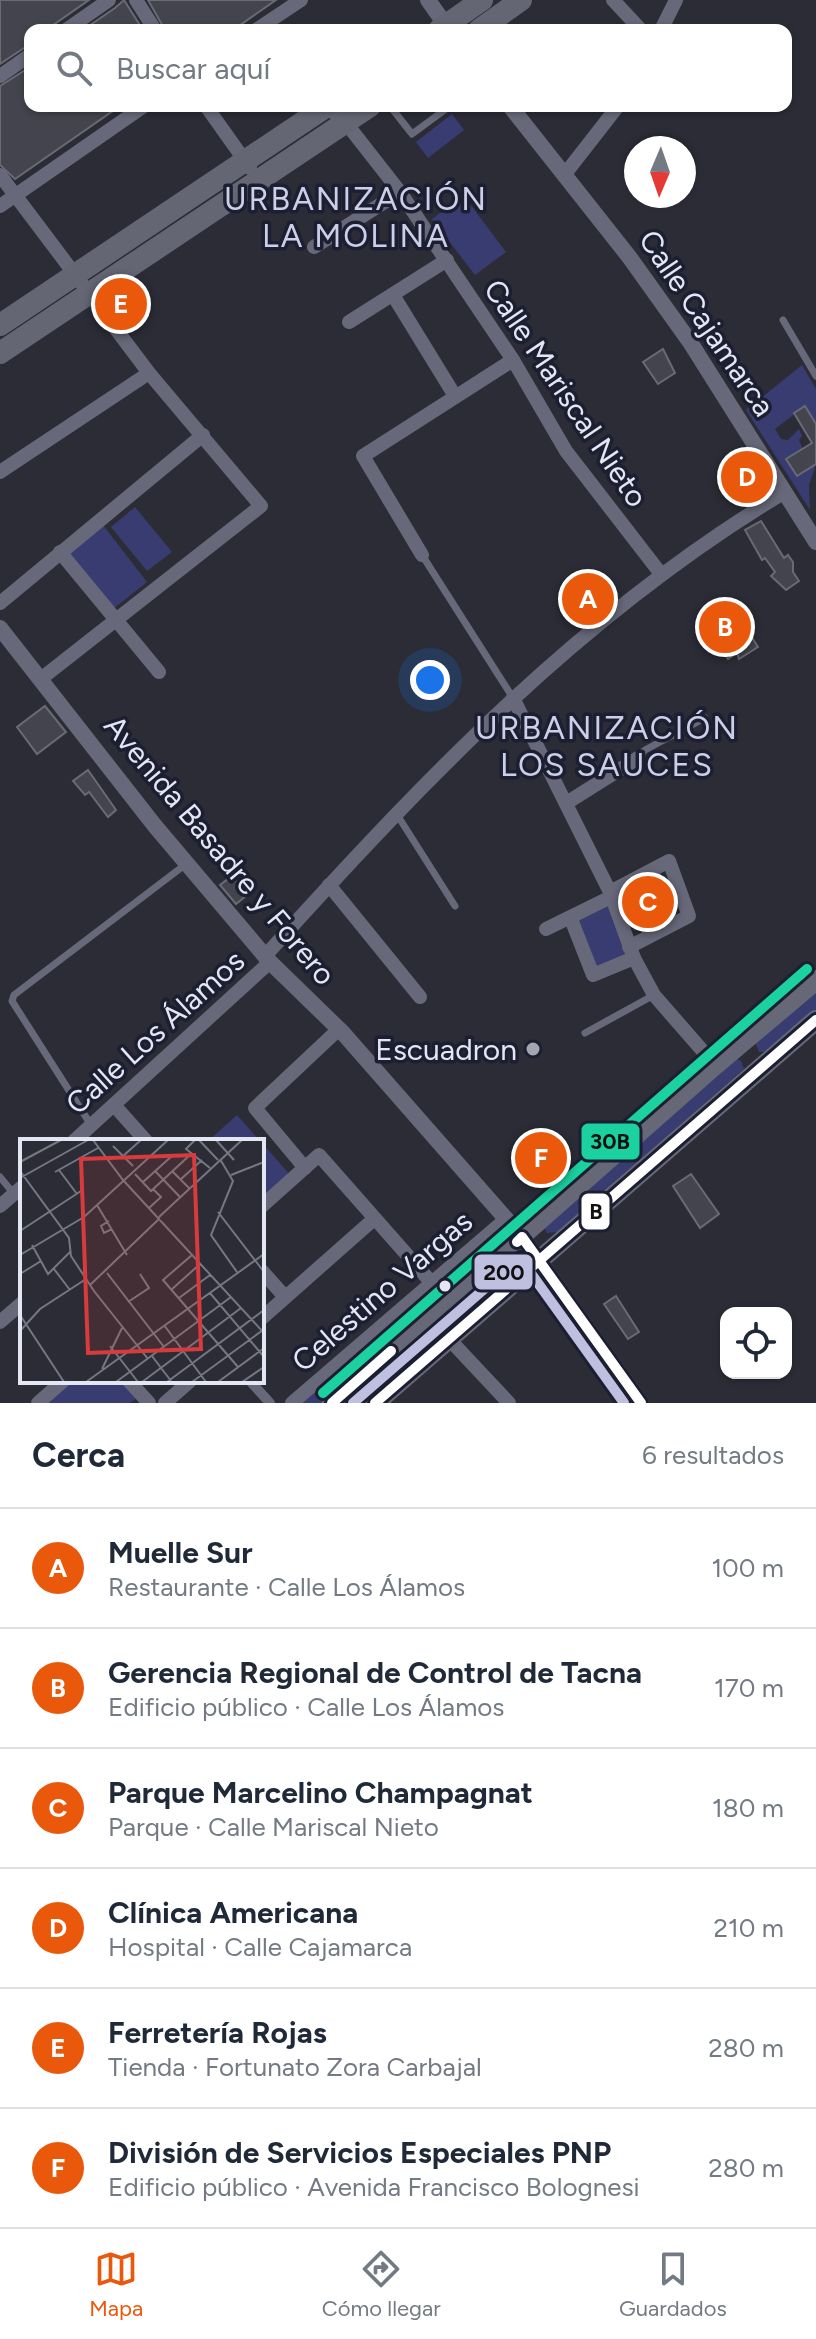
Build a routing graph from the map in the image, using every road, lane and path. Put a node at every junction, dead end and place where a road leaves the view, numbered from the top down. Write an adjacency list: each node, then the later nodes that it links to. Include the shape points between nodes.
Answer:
1 (109, 0): 9 (street)
2 (136, 0): 10 (street)
3 (301, 0): 11 (street)
4 (428, 0): 12 (street)
5 (482, 0): 13 (highway)
6 (521, 0): 14 (highway)
7 (613, 0): 15 (street)
8 (676, 0): 16 (street)
9 (75, 24)
10 (151, 24)
11 (269, 24)
12 (443, 24)
13 (450, 24)
14 (487, 24)
15 (635, 24)
16 (664, 24)
17 (24, 59): 18 (street)
18 (0, 76)
19 (135, 112): 34 (street)
20 (210, 112): 29 (street)
21 (318, 112): 29 (highway)
22 (334, 112): 28 (street, Calle Mariscal Nieto)
23 (362, 112): 28 (highway)
24 (395, 112): 25 (lane, via 412,134)
25 (442, 112)
26 (515, 112): 30 (street, Calle Cajamarca)
27 (613, 112): 30 (street)
28 (346, 123): 32 (highway); 33 (street, Calle Mariscal Nieto)
29 (246, 162): 32 (street); 38 (highway)
30 (565, 174): 51 (street, Calle Cajamarca, via 690,342)
31 (0, 175): 34 (street)
32 (260, 182): 39 (highway)
33 (400, 192): 36 (street); 37 (street, Calle Mariscal Nieto)
34 (16, 195): 35 (street); 38 (street)
35 (0, 206)
36 (314, 247)
37 (447, 260): 40 (street); 45 (street, Calle Mariscal Nieto)
38 (74, 277): 39 (street); 43 (highway)
39 (90, 295): 44 (highway); 46 (street)
40 (393, 295): 42 (street); 48 (street)
41 (783, 320): 47 (lane)
42 (349, 322)
43 (0, 325)
44 (0, 353)
45 (513, 360): 48 (street); 55 (street, Calle Mariscal Nieto, via 566,451)
46 (149, 373): 49 (street); 50 (street)
47 (816, 376)
48 (455, 396): 54 (street, via 363,456)
49 (203, 435): 53 (street); 57 (street, via 261,506)
50 (0, 472)
51 (785, 492): 52 (street, Calle Cajamarca); 55 (street, Calle Los Álamos)
52 (814, 535)
53 (60, 552): 56 (street); 57 (street)
54 (422, 555): 61 (lane)
55 (661, 574): 61 (street, Calle Los Álamos)
56 (0, 603)
57 (115, 620): 59 (street); 60 (street)
58 (0, 628): 60 (street, Avenida Basadre y Forero)
59 (159, 672)
60 (42, 678): 66 (street, Avenida Basadre y Forero)
61 (513, 698): 64 (street); 65 (street, Calle Los Álamos)
62 (705, 718): 63 (lane)
63 (638, 758): 64 (street)
64 (568, 802): 68 (street)
65 (395, 813): 67 (street, Calle Los Álamos); 69 (lane)
66 (187, 863): 73 (street, Avenida Basadre y Forero); 84 (lane, via 14,995 12,1001)
67 (329, 885): 73 (street, Calle Los Álamos); 76 (street)
68 (610, 894): 70 (street); 72 (street); 72 (street, via 669,861 689,916)
69 (455, 906)
70 (571, 919): 71 (street); 72 (street, via 593,975)
71 (546, 929)
72 (631, 952): 75 (street)
73 (268, 959): 78 (street, Avenida Basadre y Forero); 83 (street, Calle Los Álamos)
74 (816, 980): 80 (main road)
75 (654, 995): 79 (lane); 81 (street)
76 (420, 997)
77 (816, 1020): 82 (main road)
78 (339, 1029): 87 (street, via 255,1108); 93 (street, Avenida Basadre y Forero)
79 (585, 1033)
80 (739, 1044): 81 (main road); 82 (main road)
81 (715, 1065): 94 (main road)
82 (759, 1069): 95 (main road)
83 (114, 1105): 84 (street, Calle Los Álamos); 86 (street)
84 (91, 1125): 85 (street, Calle Los Álamos)
85 (76, 1139)
86 (144, 1139)
87 (305, 1168): 90 (street); 92 (street, via 319,1155)
88 (0, 1177): 89 (lane)
89 (18, 1190): 91 (street)
90 (264, 1204)
91 (0, 1206)
92 (374, 1219): 97 (street); 98 (street)
93 (506, 1219): 94 (street, Avenida Basadre y Forero); 97 (street, Celestino Vargas)
94 (522, 1237): 95 (street, Avenida Basadre y Forero); 112 (main road)
95 (539, 1259): 102 (main road); 115 (street, Avenida Basadre y Forero)
96 (264, 1273): 98 (street)
97 (431, 1282): 111 (street, Celestino Vargas)
98 (285, 1297): 100 (street)
99 (20, 1305): 101 (street)
100 (264, 1316)
101 (0, 1322)
102 (448, 1338): 113 (main road); 114 (street)
103 (61, 1383): 107 (street)
104 (131, 1383): 108 (street)
105 (188, 1383): 109 (street)
106 (252, 1383): 110 (street)
107 (38, 1403)
108 (149, 1403)
109 (165, 1403)
110 (270, 1403)
111 (292, 1403)
112 (332, 1403)
113 (375, 1403)
114 (509, 1403)
115 (641, 1403)

